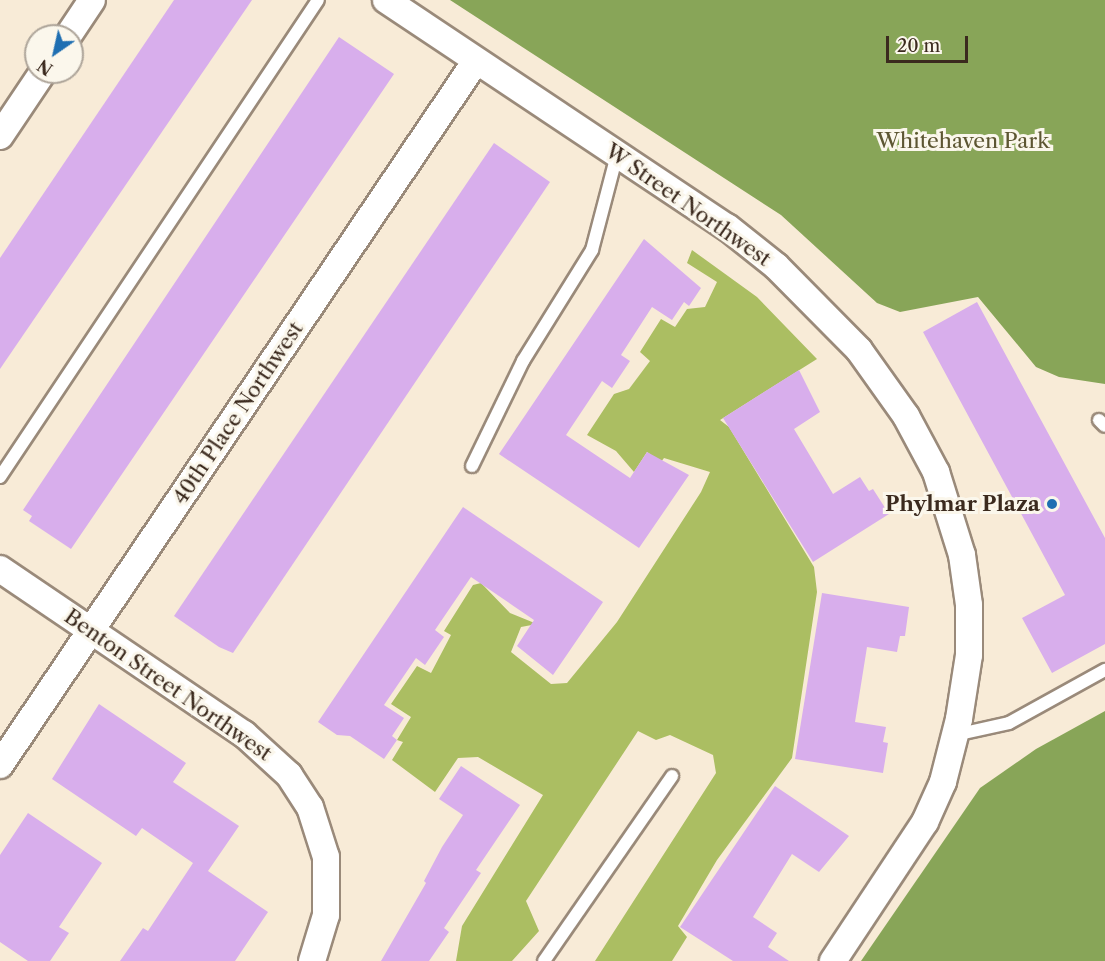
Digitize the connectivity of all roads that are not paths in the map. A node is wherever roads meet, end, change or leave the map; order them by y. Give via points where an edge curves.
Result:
1 (92, 0) edge
2 (318, 0) edge
3 (386, 0) edge
4 (76, 24) edge
5 (476, 62) junction
6 (35, 84) edge
7 (0, 136) edge
8 (617, 155) junction
9 (472, 466) dead end
10 (0, 477) edge
11 (0, 569) edge
12 (91, 631) junction
13 (1105, 670) edge
14 (955, 735) junction
15 (0, 765) edge
16 (672, 776) dead end
17 (312, 961) edge
18 (544, 961) edge
19 (832, 961) edge

1 - 4 street
2 - 10 lane
3 - 5 street, W Street Northwest
5 - 8 street, W Street Northwest
5 - 12 street, 40th Place Northwest
6 - 7 street
8 - 9 lane via 592,250 523,361
8 - 14 street, W Street Northwest via 727,227 776,266 842,330 891,393 925,449 953,519 967,586 969,642
11 - 12 street, Benton Street Northwest
12 - 15 street, 40th Place Northwest
12 - 17 street, Benton Street Northwest via 244,734 279,763 301,791 323,844 328,884 324,926
13 - 14 lane via 1009,723
14 - 19 street, W Street Northwest via 943,782 925,822
16 - 18 lane

